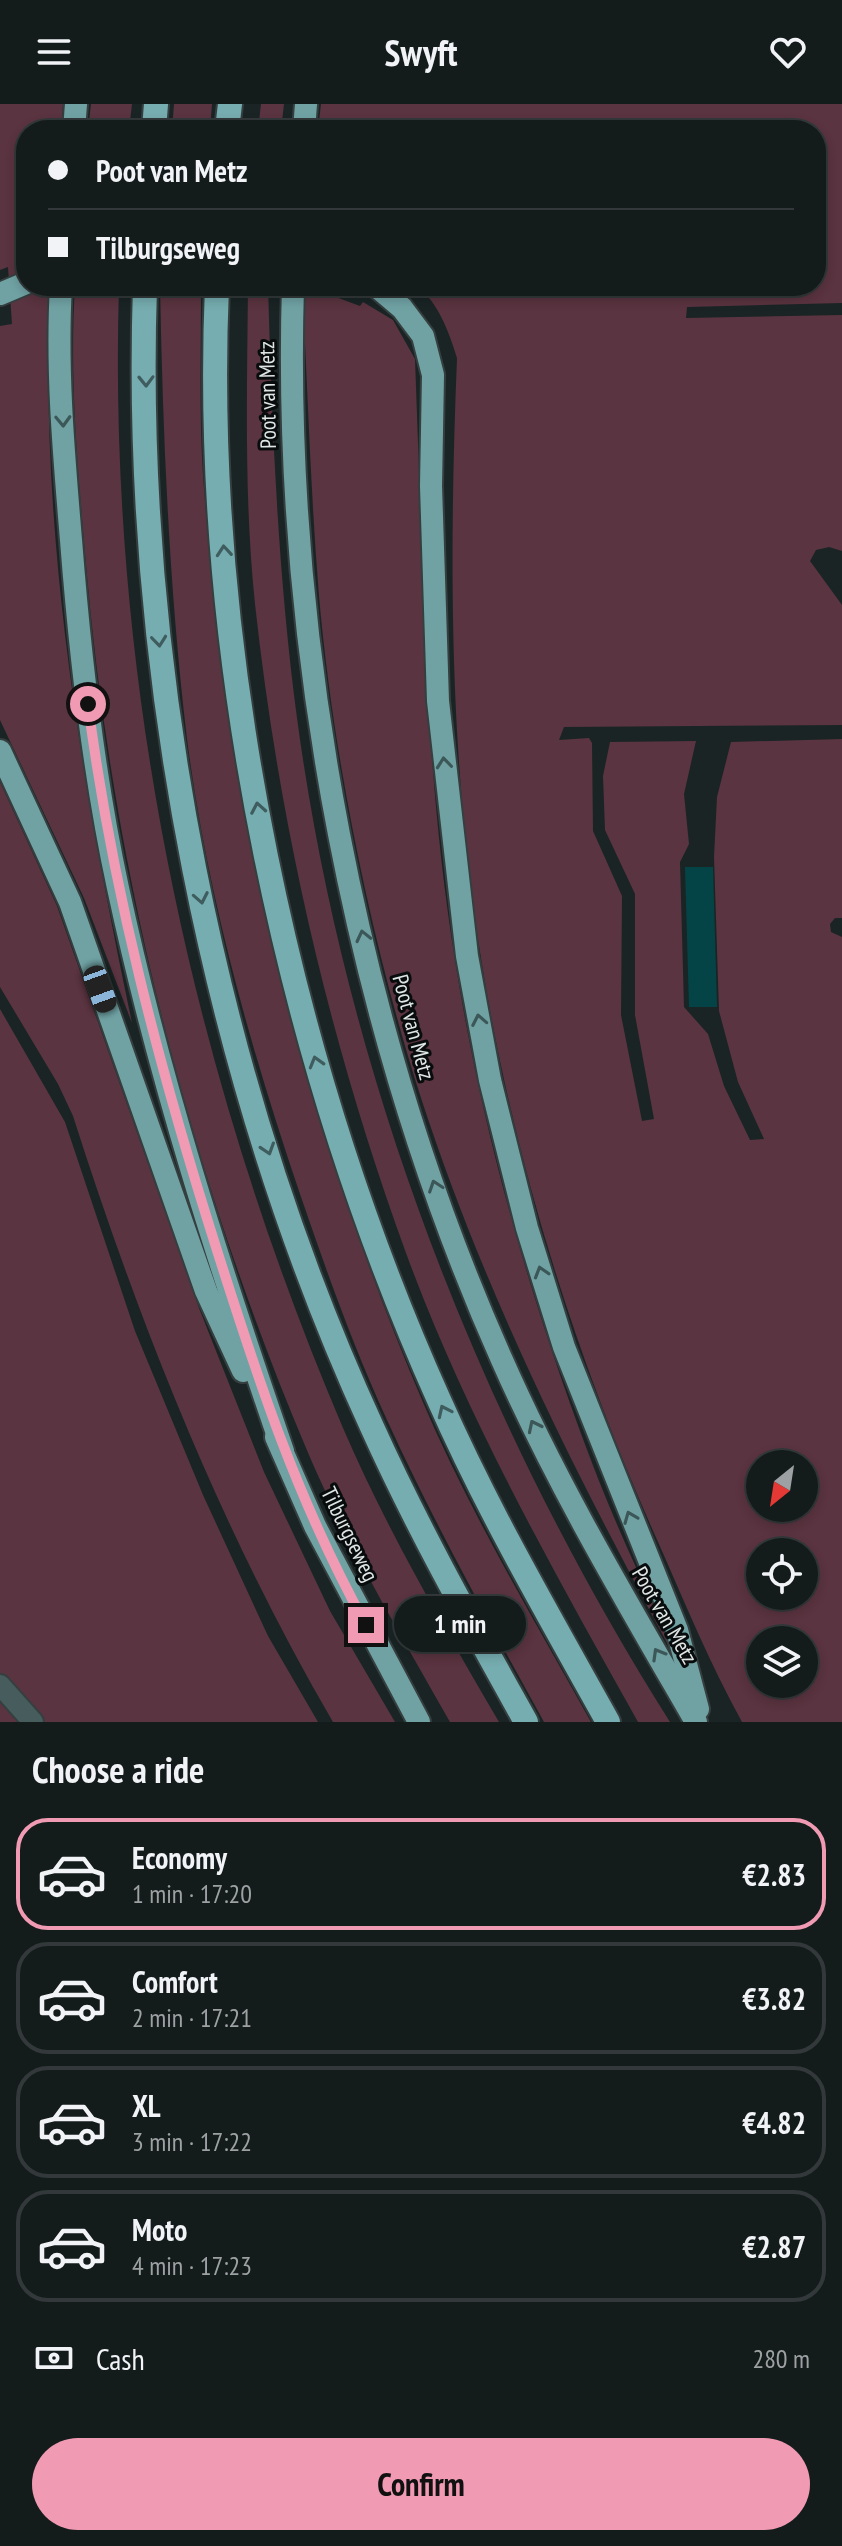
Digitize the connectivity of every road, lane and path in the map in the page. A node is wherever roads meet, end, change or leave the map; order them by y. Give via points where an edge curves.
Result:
1 (61, 296) edge
2 (145, 296) edge
3 (217, 296) edge
4 (293, 296) edge
5 (388, 296) edge
6 (0, 751) edge
7 (283, 1451) junction
8 (0, 1685) edge
9 (33, 1722) edge
10 (419, 1722) edge
11 (526, 1722) edge
12 (608, 1722) edge
13 (699, 1722) edge

1 -> 7 highway via 66,483 77,619 117,885 185,1151
2 -> 11 highway via 156,611 173,743 209,938 262,1132 371,1425 437,1562
12 -> 3 highway via 502,1532 439,1400 383,1262 313,1051 271,876 229,605 219,474
13 -> 4 highway, Poot van Metz via 578,1512 502,1361 448,1225 403,1090 342,842 310,644 295,482
13 -> 5 highway via 677,1630 564,1347 490,1080 467,956 438,701 433,375 423,336
6 - 7 highway via 70,902 206,1291
7 - 10 highway, Tilburgseweg via 315,1526
8 - 9 street

